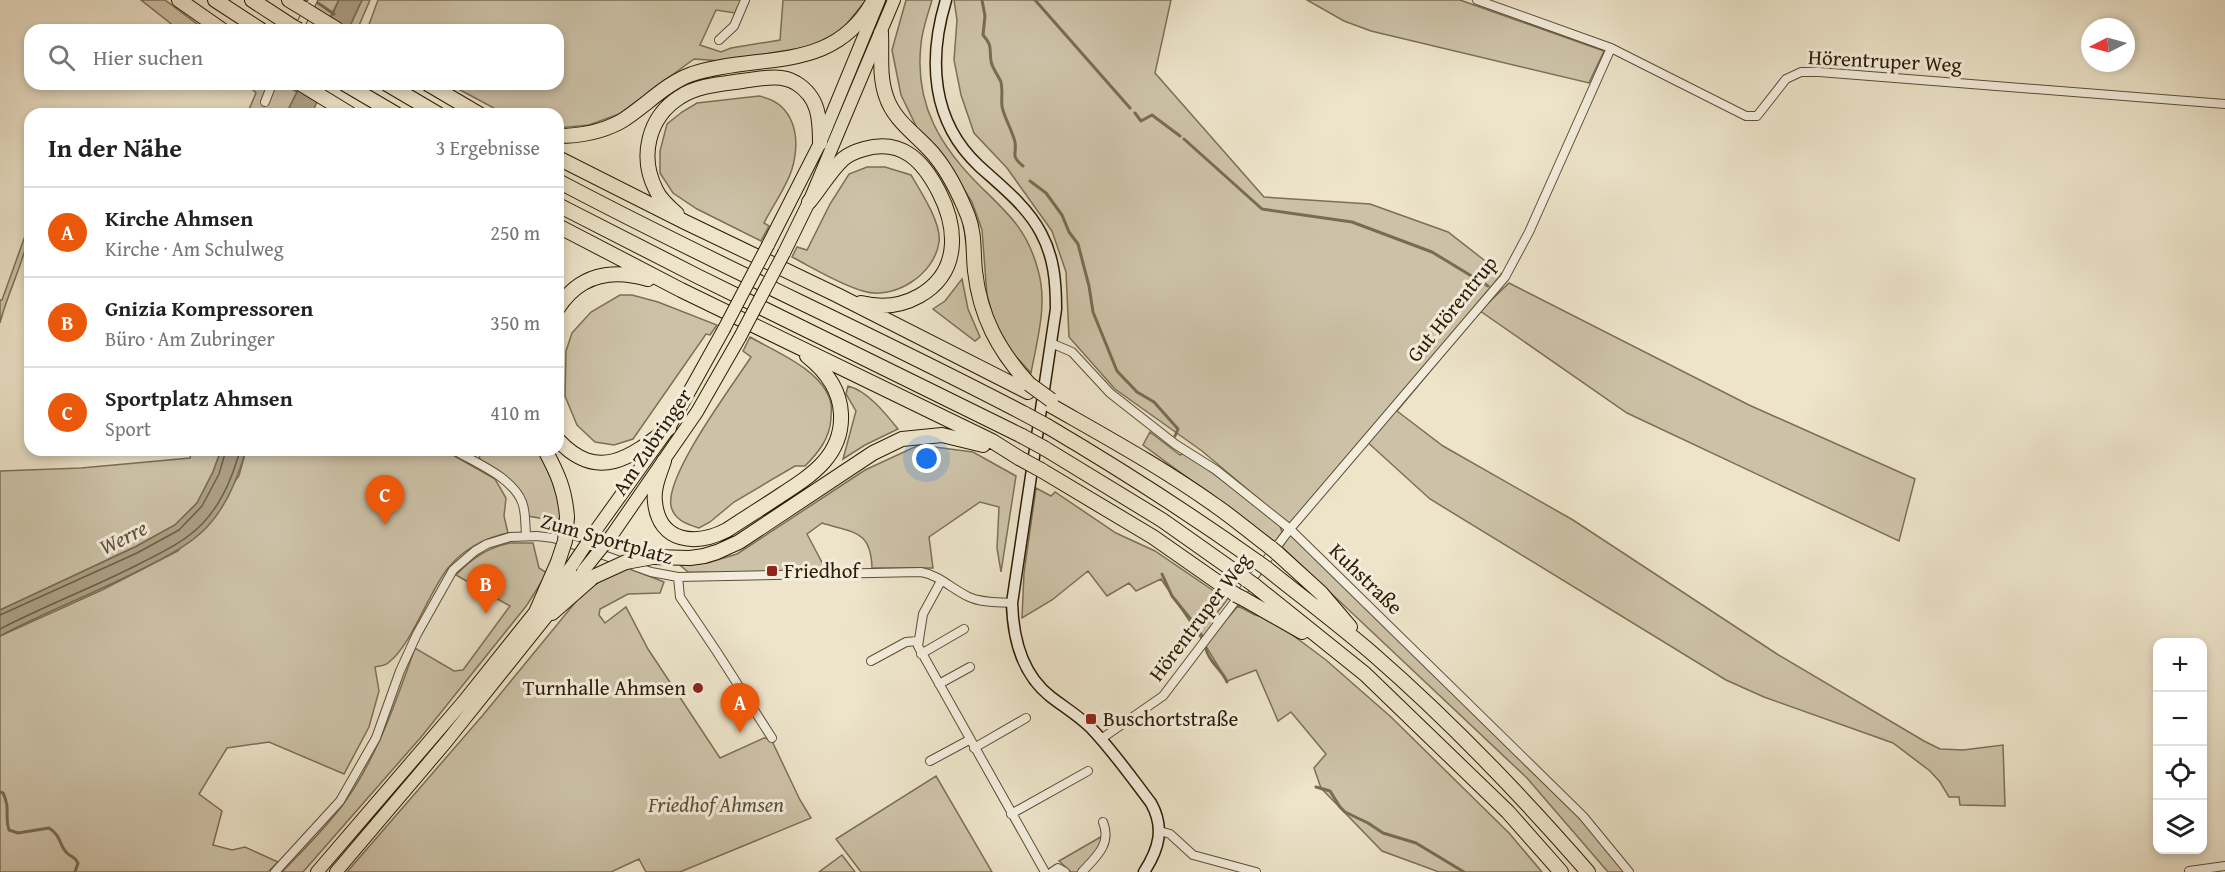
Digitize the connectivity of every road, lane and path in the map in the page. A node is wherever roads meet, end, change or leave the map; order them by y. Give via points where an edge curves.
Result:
1 (179, 0) edge
2 (215, 0) edge
3 (252, 0) edge
4 (289, 0) edge
5 (745, 0) edge
6 (874, 0) edge
7 (879, 0) edge
8 (894, 0) edge
9 (946, 0) edge
10 (1477, 0) edge
11 (308, 4) edge
12 (213, 24) edge
13 (252, 24) edge
14 (289, 24) edge
15 (299, 24) edge
16 (331, 24) edge
17 (881, 33) junction
18 (719, 40) dead end
19 (1611, 48) junction
20 (270, 90) edge
21 (311, 90) edge
22 (355, 90) edge
23 (397, 90) edge
24 (438, 90) edge
25 (265, 102) dead end
26 (2225, 104) edge
27 (340, 108) edge
28 (386, 108) edge
29 (428, 108) edge
30 (469, 108) edge
31 (564, 136) edge
32 (820, 143) junction
33 (564, 161) edge
34 (564, 185) edge
35 (809, 202) junction
36 (564, 208) edge
37 (685, 222) junction
38 (564, 229) edge
39 (681, 290) junction
40 (837, 295) junction
41 (564, 298) edge
42 (786, 340) junction
43 (1051, 343) junction
44 (1029, 388) junction
45 (669, 428) junction
46 (564, 446) edge
47 (464, 456) edge
48 (548, 456) edge
49 (1019, 458) junction
50 (664, 460) junction
51 (1290, 529) junction
52 (526, 535) junction
53 (564, 565) junction
54 (588, 574) junction
55 (678, 577) junction
56 (941, 581) junction
57 (1012, 603) junction
58 (537, 610) joint
59 (552, 613) joint
60 (964, 629) dead end
61 (918, 641) junction
62 (1340, 653) junction
63 (921, 654) junction
64 (1373, 654) junction
65 (871, 661) dead end
66 (970, 666) dead end
67 (939, 684) junction
68 (1026, 718) dead end
69 (772, 738) dead end
70 (1101, 739) junction
71 (969, 740) junction
72 (974, 748) junction
73 (930, 761) dead end
74 (1088, 771) dead end
75 (1011, 814) junction
76 (1103, 822) dead end
77 (1160, 831) junction
78 (2225, 866) edge
79 (2189, 871) edge
80 (275, 872) edge
81 (317, 872) edge
82 (336, 872) edge
83 (1045, 872) edge
84 (1052, 872) edge
85 (1065, 872) edge
86 (1082, 872) edge
87 (1144, 872) edge
88 (1256, 872) edge
89 (1561, 872) edge
90 (1588, 872) edge
91 (1629, 872) edge

1 - 12 highway
2 - 13 highway
3 - 14 highway
4 - 11 highway
5 - 18 street via 734,26
6 - 31 highway via 844,37 814,53 692,74 669,85 620,122
7 - 32 highway, Am Zubringer
8 - 17 highway, Am Zubringer
9 - 43 main road via 934,59 944,117 964,150 1014,198 1042,234 1056,289
10 - 19 street, Hörentruper Weg
11 - 15 street
11 - 16 highway, bridge
17 - 35 highway, Am Zubringer
17 - 44 highway via 886,98 903,124 945,170 964,207 973,232 983,314 1002,352
19 - 26 street, Hörentruper Weg via 1746,116 1757,116 1786,79 1801,72
19 - 51 street, Gut Hörentrup via 1505,277
20 - 25 street
21 - 27 highway
22 - 28 highway
23 - 29 highway
24 - 30 highway
32 - 37 highway via 820,117 815,102 795,81 763,78 708,87 679,97 657,119 647,155 656,191
32 - 45 highway, Am Zubringer, bridge
33 - 37 highway
34 - 64 highway, bridge via 1047,426 1129,474 1263,565
35 - 40 highway via 843,159 857,150 886,146 902,150 924,165 948,209 954,239 951,256 939,280 928,291 886,306
35 - 50 highway, Am Zubringer, bridge via 740,337
36 - 62 highway, bridge via 1044,448 1162,520
37 - 40 highway
38 - 39 highway
39 - 41 highway via 634,275 604,275 588,280
39 - 42 highway
40 - 44 highway
42 - 49 highway
42 - 50 highway via 820,368 836,389 841,420 838,438 824,463 727,530 699,540 673,533 658,515 655,491
43 - 51 street, Kuhstraße via 1072,352 1110,393
43 - 57 main road
44 - 64 highway, bridge via 1215,505 1274,550 1321,593
45 - 46 highway via 641,450 610,463 582,459
45 - 53 highway, Am Zubringer, bridge via 596,530
47 - 52 street via 514,489 523,505
48 - 53 highway, bridge via 564,489
49 - 54 highway, bridge via 942,435 902,439 873,453 739,542 717,552 690,558 653,557
49 - 62 highway, bridge via 1153,537 1240,597
50 - 54 highway, Am Zubringer, bridge
51 - 70 street, Hörentruper Weg via 1163,696
51 - 91 street, Kuhstraße via 1583,816
52 - 55 street, Zum Sportplatz via 553,538 651,572
52 - 80 street, Zum Sportplatz via 488,544 453,570 400,671 376,738 340,801
53 - 58 highway
54 - 59 highway
55 - 56 street, Zum Sportplatz via 921,572
55 - 69 street via 680,597
56 - 57 street, Zum Sportplatz via 968,597
56 - 61 street via 923,614
57 - 70 main road via 1015,642 1032,677
58 - 81 highway
59 - 82 highway
60 - 63 street
61 - 63 street
61 - 65 street via 906,642
62 - 89 highway via 1477,781
63 - 67 street
64 - 90 highway via 1478,752
66 - 67 street
67 - 71 street
68 - 72 street
70 - 77 main road via 1151,803
71 - 72 street
71 - 73 street
72 - 75 street
74 - 75 street
75 - 83 street
76 - 86 street via 1104,845
77 - 87 main road
77 - 88 street via 1170,834 1193,855
78 - 79 street
84 - 85 street via 1058,868

